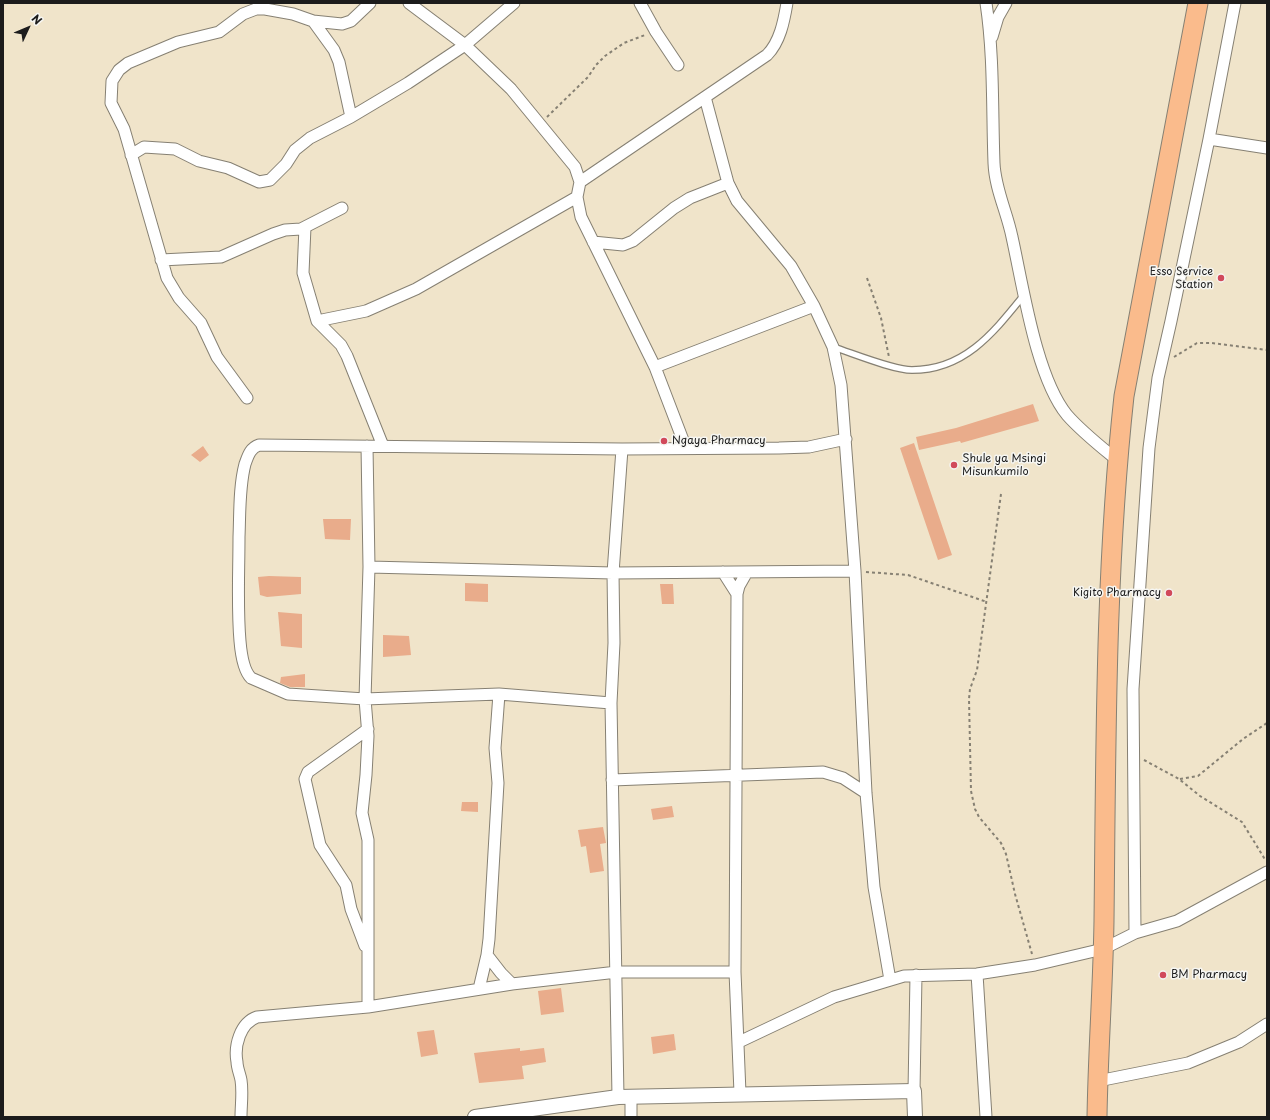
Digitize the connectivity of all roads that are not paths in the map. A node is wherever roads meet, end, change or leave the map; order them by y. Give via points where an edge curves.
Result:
1 (370, 3) edge
2 (409, 3) edge
3 (514, 3) edge
4 (640, 3) edge
5 (787, 3) edge
6 (986, 3) edge
7 (1006, 3) edge
8 (1198, 3) edge
9 (1235, 3) edge
10 (313, 21) junction
11 (990, 41) junction
12 (465, 45) junction
13 (678, 65) dead end
14 (705, 97) junction
15 (351, 117) junction
16 (1209, 139) junction
17 (1267, 148) edge
18 (131, 155) junction
19 (580, 182) junction
20 (728, 183) junction
21 (577, 197) junction
22 (342, 208) dead end
23 (305, 227) junction
24 (593, 242) junction
25 (161, 260) junction
26 (1024, 295) junction
27 (814, 306) junction
28 (317, 321) junction
29 (833, 347) junction
30 (655, 367) junction
31 (247, 398) dead end
32 (846, 440) junction
33 (367, 446) junction
34 (382, 446) junction
35 (686, 448) junction
36 (622, 449) junction
37 (1117, 460) junction
38 (369, 567) junction
39 (855, 571) junction
40 (723, 572) junction
41 (747, 572) junction
42 (613, 573) junction
43 (737, 594) junction
44 (499, 694) junction
45 (365, 699) junction
46 (611, 703) junction
47 (368, 729) junction
48 (737, 775) junction
49 (612, 780) junction
50 (866, 793) junction
51 (1267, 872) edge
52 (1135, 933) junction
53 (1103, 949) junction
54 (367, 952) junction
55 (488, 955) junction
56 (617, 972) junction
57 (735, 972) junction
58 (977, 974) junction
59 (916, 975) junction
60 (890, 980) junction
61 (512, 984) junction
62 (479, 989) junction
63 (368, 1007) junction
64 (1267, 1024) edge
65 (739, 1042) junction
66 (1098, 1081) junction
67 (914, 1092) junction
68 (740, 1093) junction
69 (625, 1096) junction
70 (241, 1117) edge
71 (475, 1117) edge
72 (631, 1117) edge
73 (915, 1117) edge
74 (986, 1117) edge
75 (1097, 1117) edge

1 - 10 street via 346,23
2 - 12 street
3 - 12 street
4 - 13 street
5 - 14 street via 784,21 774,48
6 - 11 street
7 - 11 street
8 - 37 highway via 1124,396
9 - 16 street
10 - 15 street via 334,50 339,62
10 - 18 street via 293,14 256,9 243,14 219,32 178,42 123,66 112,81 111,103 124,129
11 - 26 street via 996,178 1012,235
12 - 15 street
12 - 19 street via 511,89 575,167
14 - 19 street
14 - 20 street
15 - 18 street via 310,138 294,150 276,176 259,182 228,168 199,161 175,149 144,147
16 - 17 street
16 - 52 street via 1161,364 1149,448 1133,689
18 - 25 street
19 - 21 street
20 - 24 street via 690,198 633,242 623,245
20 - 27 street via 737,201 791,266
21 - 24 street via 581,216
21 - 28 street via 416,289 366,310
22 - 23 street
23 - 25 street via 273,234 221,257
23 - 28 street via 303,273
24 - 30 street
25 - 31 street via 167,278 179,298 194,314 217,357
26 - 29 lane via 981,345 959,358 938,366 911,370
26 - 37 street via 1041,360 1054,394 1067,415
27 - 29 street
27 - 30 street
28 - 34 street via 341,345
29 - 32 street via 841,385
30 - 35 street
32 - 35 street via 809,447
32 - 39 street
33 - 34 street
33 - 38 street
33 - 45 street via 259,446 252,449 245,465 241,494 239,560 240,641 247,674 259,683 288,694
34 - 36 street
35 - 36 street
36 - 42 street
37 - 53 highway via 1107,640
38 - 42 street
38 - 45 street
39 - 41 street
39 - 50 street
40 - 41 street
40 - 42 street
40 - 43 street
41 - 43 street
42 - 46 street via 614,643
43 - 48 street
44 - 45 street
44 - 46 street
44 - 55 street via 495,748 498,783
45 - 47 street
46 - 49 street
47 - 54 street via 362,813 368,840
47 - 54 street via 308,772 305,779 320,845 346,885 351,910
48 - 49 street
48 - 50 street via 823,772 843,778
48 - 57 street
49 - 56 street
50 - 60 street via 874,887
51 - 52 street via 1177,921
52 - 53 street
53 - 58 street via 1035,965
53 - 66 highway
54 - 63 street
55 - 61 street
55 - 62 street
56 - 57 street
56 - 61 street
56 - 69 street
57 - 65 street
58 - 59 street
58 - 74 street
59 - 60 street
59 - 67 street
60 - 65 street via 834,997
61 - 62 street
62 - 63 street
63 - 70 street via 257,1018 250,1021 238,1039 236,1061 241,1081
64 - 66 street via 1239,1042 1188,1063
65 - 68 street
66 - 75 highway
67 - 68 street
67 - 73 street
68 - 69 street
69 - 71 street
69 - 72 street

